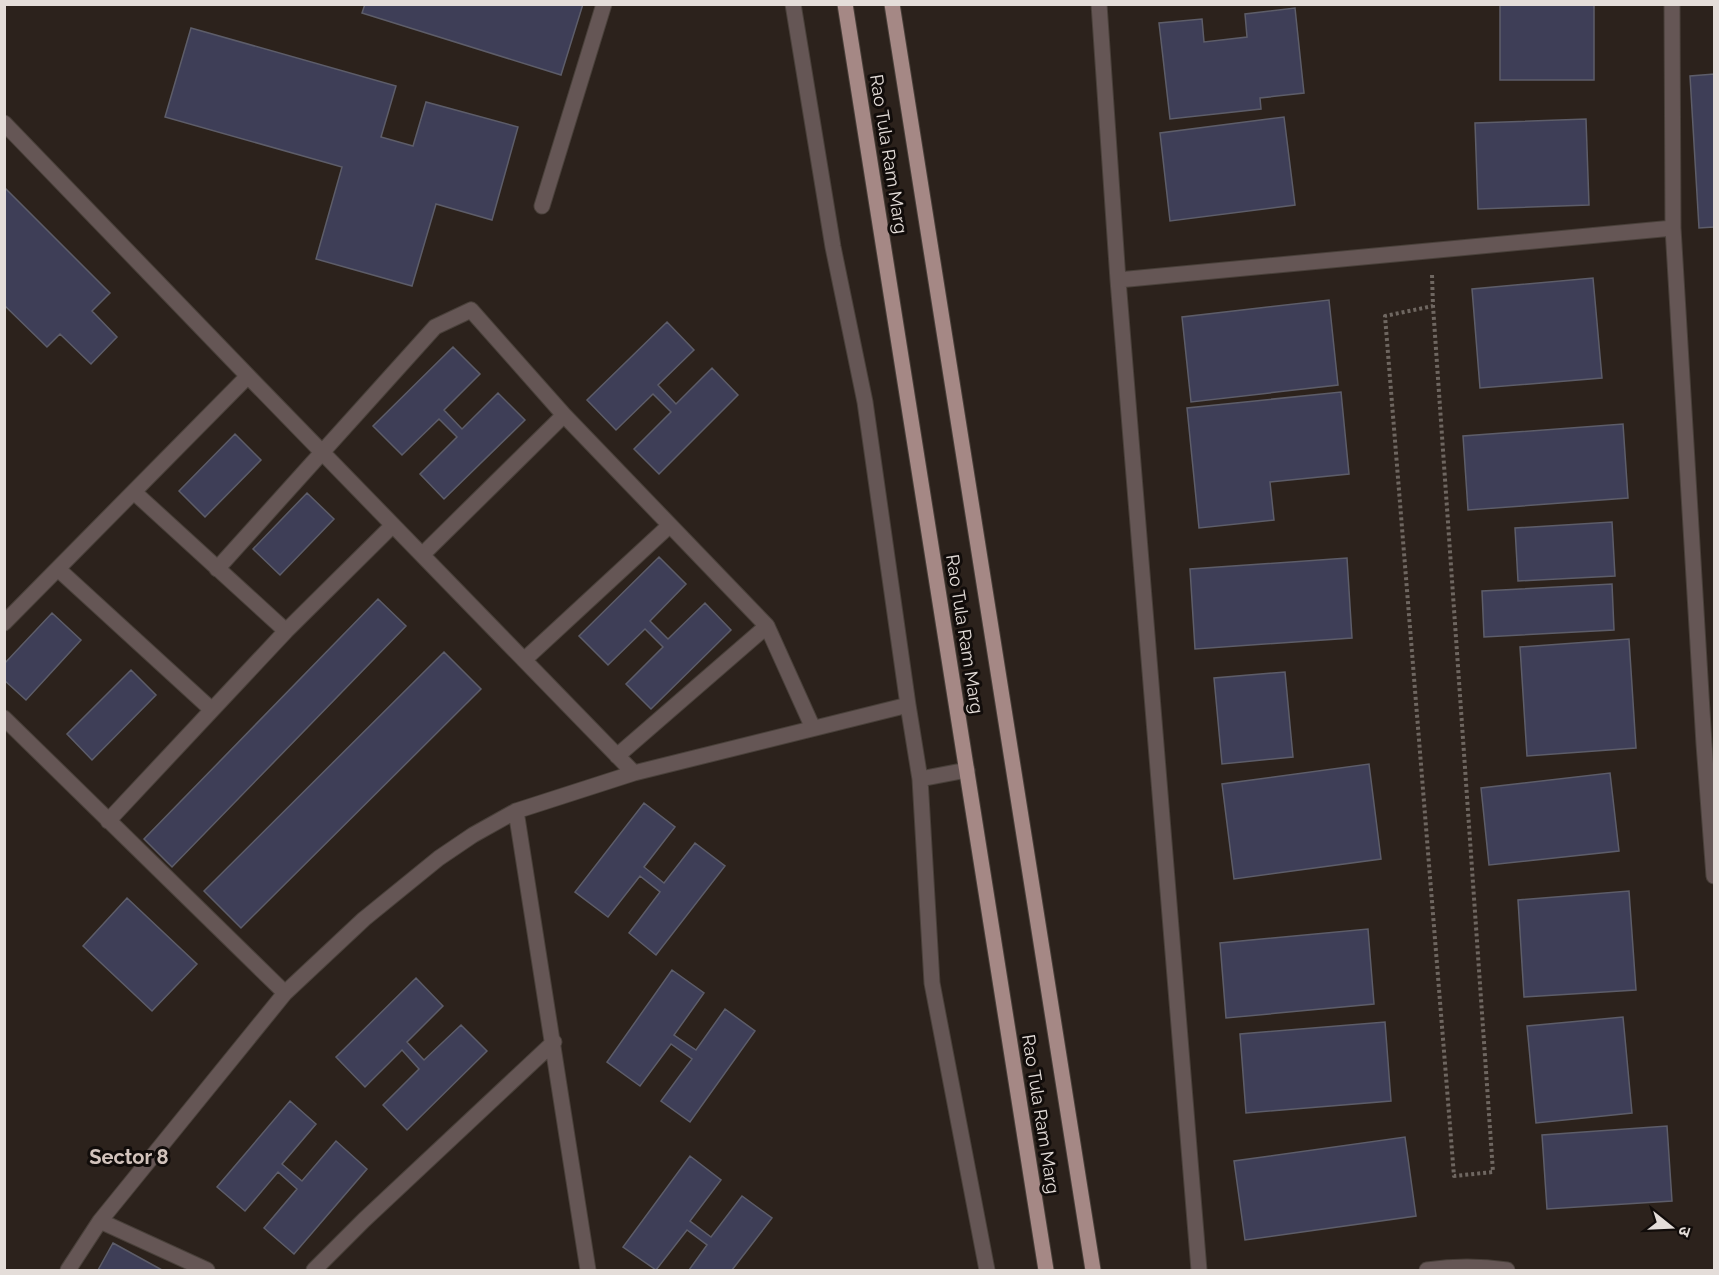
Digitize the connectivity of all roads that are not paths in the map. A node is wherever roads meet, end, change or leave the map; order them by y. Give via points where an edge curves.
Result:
1 (604, 4) edge
2 (794, 4) edge
3 (845, 4) edge
4 (892, 4) edge
5 (1099, 4) edge
6 (1672, 4) edge
7 (4, 123) edge
8 (542, 206) dead end
9 (1673, 228) junction
10 (1118, 280) junction
11 (248, 376) junction
12 (564, 415) junction
13 (323, 453) junction
14 (134, 492) junction
15 (393, 525) junction
16 (669, 526) junction
17 (422, 555) junction
18 (58, 569) junction
19 (217, 569) junction
20 (4, 623) edge
21 (766, 626) junction
22 (286, 631) junction
23 (524, 660) junction
24 (908, 705) junction
25 (212, 710) junction
26 (4, 718) edge
27 (813, 728) junction
28 (1709, 744) edge
29 (617, 756) junction
30 (967, 770) junction
31 (634, 773) junction
32 (920, 779) junction
33 (516, 811) junction
34 (108, 820) junction
35 (1714, 876) edge
36 (285, 993) junction
37 (554, 1042) junction
38 (100, 1221) junction
39 (68, 1270) edge
40 (207, 1270) edge
41 (314, 1270) edge
42 (588, 1270) edge
43 (987, 1270) edge
44 (1047, 1270) edge
45 (1093, 1270) edge
46 (1199, 1270) edge
47 (1427, 1270) edge
48 (1507, 1270) edge

1 - 8 street
2 - 24 street via 833,247 865,402
3 - 30 main road, Rao Tula Ram Marg
4 - 45 main road, Rao Tula Ram Marg
5 - 10 street
6 - 9 street
7 - 11 street
9 - 10 street
9 - 28 street
10 - 46 street
11 - 13 street
11 - 14 street
12 - 13 street via 471,310 435,327
12 - 16 street
12 - 17 street
13 - 15 street
13 - 19 street
14 - 18 street
14 - 19 street
15 - 17 street
15 - 22 street
16 - 21 street
16 - 23 street
17 - 23 street
18 - 20 street
18 - 25 street
19 - 22 street
21 - 27 street
21 - 29 street
22 - 25 street
23 - 29 street
24 - 27 street
24 - 32 street
25 - 34 street
26 - 34 street
27 - 31 street
28 - 35 street
29 - 31 street
30 - 32 street
30 - 44 main road, Rao Tula Ram Marg
31 - 33 street
32 - 43 street via 932,983
33 - 36 street via 439,858 364,919
33 - 37 street
34 - 36 street
36 - 38 street
37 - 41 street
37 - 42 street
38 - 39 street
38 - 40 street
47 - 48 street

